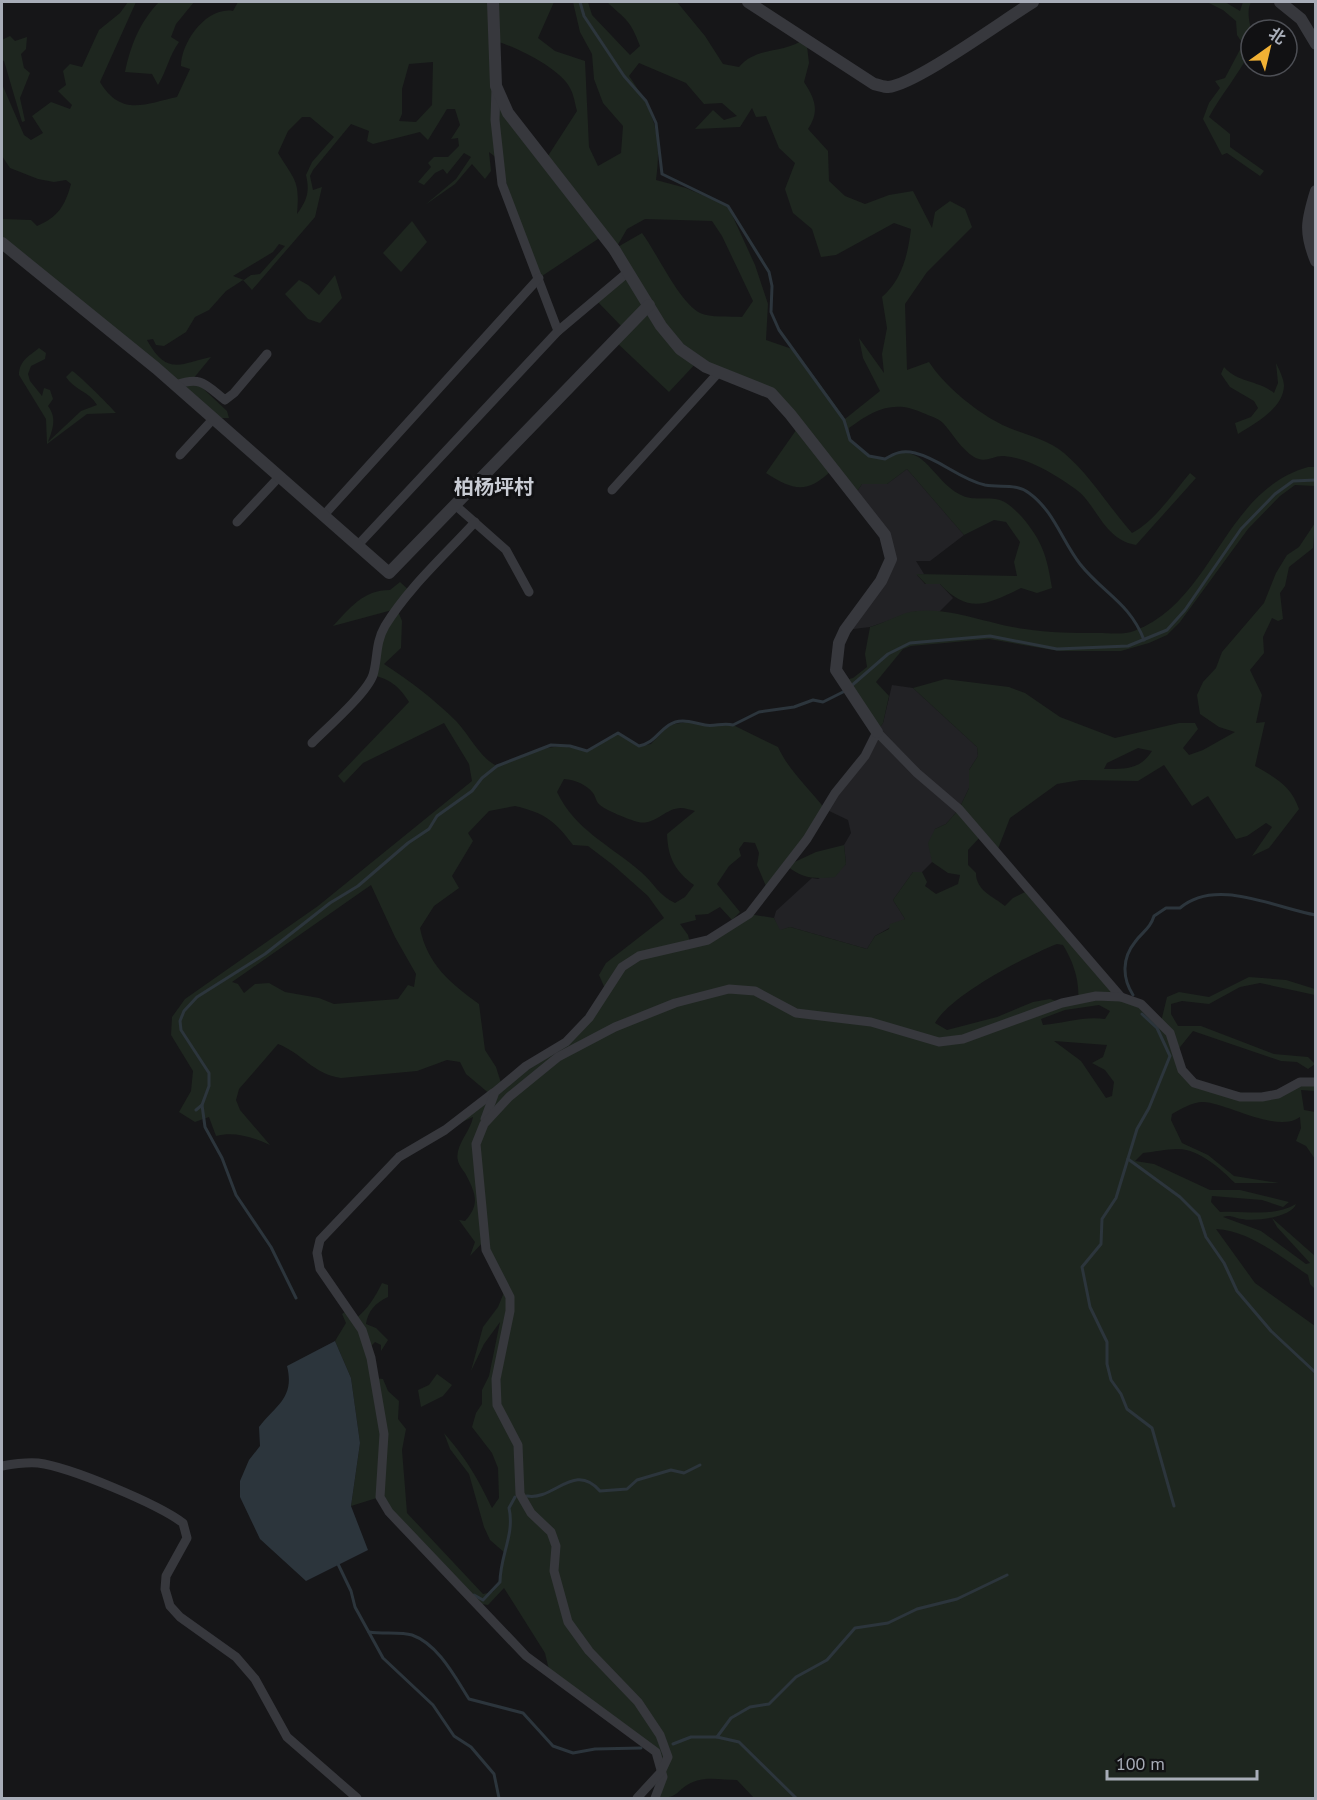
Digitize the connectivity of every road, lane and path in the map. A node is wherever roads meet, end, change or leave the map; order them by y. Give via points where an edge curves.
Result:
1 (493, 2) edge
2 (748, 2) edge
3 (1033, 2) edge
4 (1280, 2) edge
5 (1316, 44) edge
6 (496, 86) junction
7 (1316, 191) edge
8 (1311, 223) edge
9 (2, 243) edge
10 (1316, 261) edge
11 (628, 272) junction
12 (539, 278) junction
13 (649, 305) junction
14 (558, 331) junction
15 (267, 354) dead end
16 (719, 372) junction
17 (176, 385) junction
18 (214, 418) junction
19 (180, 455) dead end
20 (280, 476) junction
21 (612, 490) dead end
22 (455, 505) junction
23 (324, 515) junction
24 (237, 522) dead end
25 (475, 522) junction
26 (358, 545) junction
27 (529, 592) dead end
28 (877, 732) junction
29 (312, 743) dead end
30 (1121, 997) junction
31 (1316, 1082) edge
32 (495, 1092) junction
33 (484, 1124) junction
34 (2, 1466) edge
35 (661, 1772) junction
36 (357, 1798) edge
37 (638, 1798) edge
38 (656, 1798) edge

1 - 6 street
2 - 3 street via 874,84 889,87 939,63
4 - 5 street via 1301,19
6 - 11 street via 508,113
6 - 12 street via 495,120 502,184
7 - 8 street
8 - 10 street via 1307,239
9 - 17 street
11 - 13 street
11 - 14 street
12 - 14 street
12 - 23 street
13 - 16 street via 680,349
13 - 22 street
14 - 26 street
15 - 17 street via 225,400 203,382 192,379
16 - 21 street
16 - 28 street via 771,393 885,536 891,559 881,581 845,630 836,670
17 - 18 street
18 - 19 street
18 - 20 street
20 - 23 street
20 - 24 street
22 - 25 street
22 - 26 street via 389,573
23 - 26 street
25 - 27 street via 506,550
25 - 29 street via 397,609 383,628 373,675
28 - 30 street via 959,809
28 - 32 street via 865,756 807,839 748,914 708,940 639,956 622,967 589,1018 566,1042 526,1066
30 - 31 street via 1141,1004 1170,1033 1182,1070 1194,1083 1240,1097 1262,1097 1278,1094 1300,1082
30 - 33 street via 1096,996 1062,1004 963,1038 939,1042 871,1022 796,1013 755,991 729,989 646,1012 558,1057 509,1097
32 - 33 street
32 - 35 street via 445,1130 399,1157 320,1240 320,1269 362,1330 371,1358 384,1434 380,1497 389,1512 526,1656 650,1746 656,1752
33 - 35 street via 476,1144 484,1240 510,1298 496,1379 497,1405 518,1445 520,1494 531,1513 551,1532 556,1546 557,1588 568,1622 638,1702 660,1735 668,1757
34 - 36 street via 34,1463 57,1467 183,1523 187,1539 165,1582 170,1606 236,1657 255,1679 287,1737
35 - 37 street
35 - 38 street

